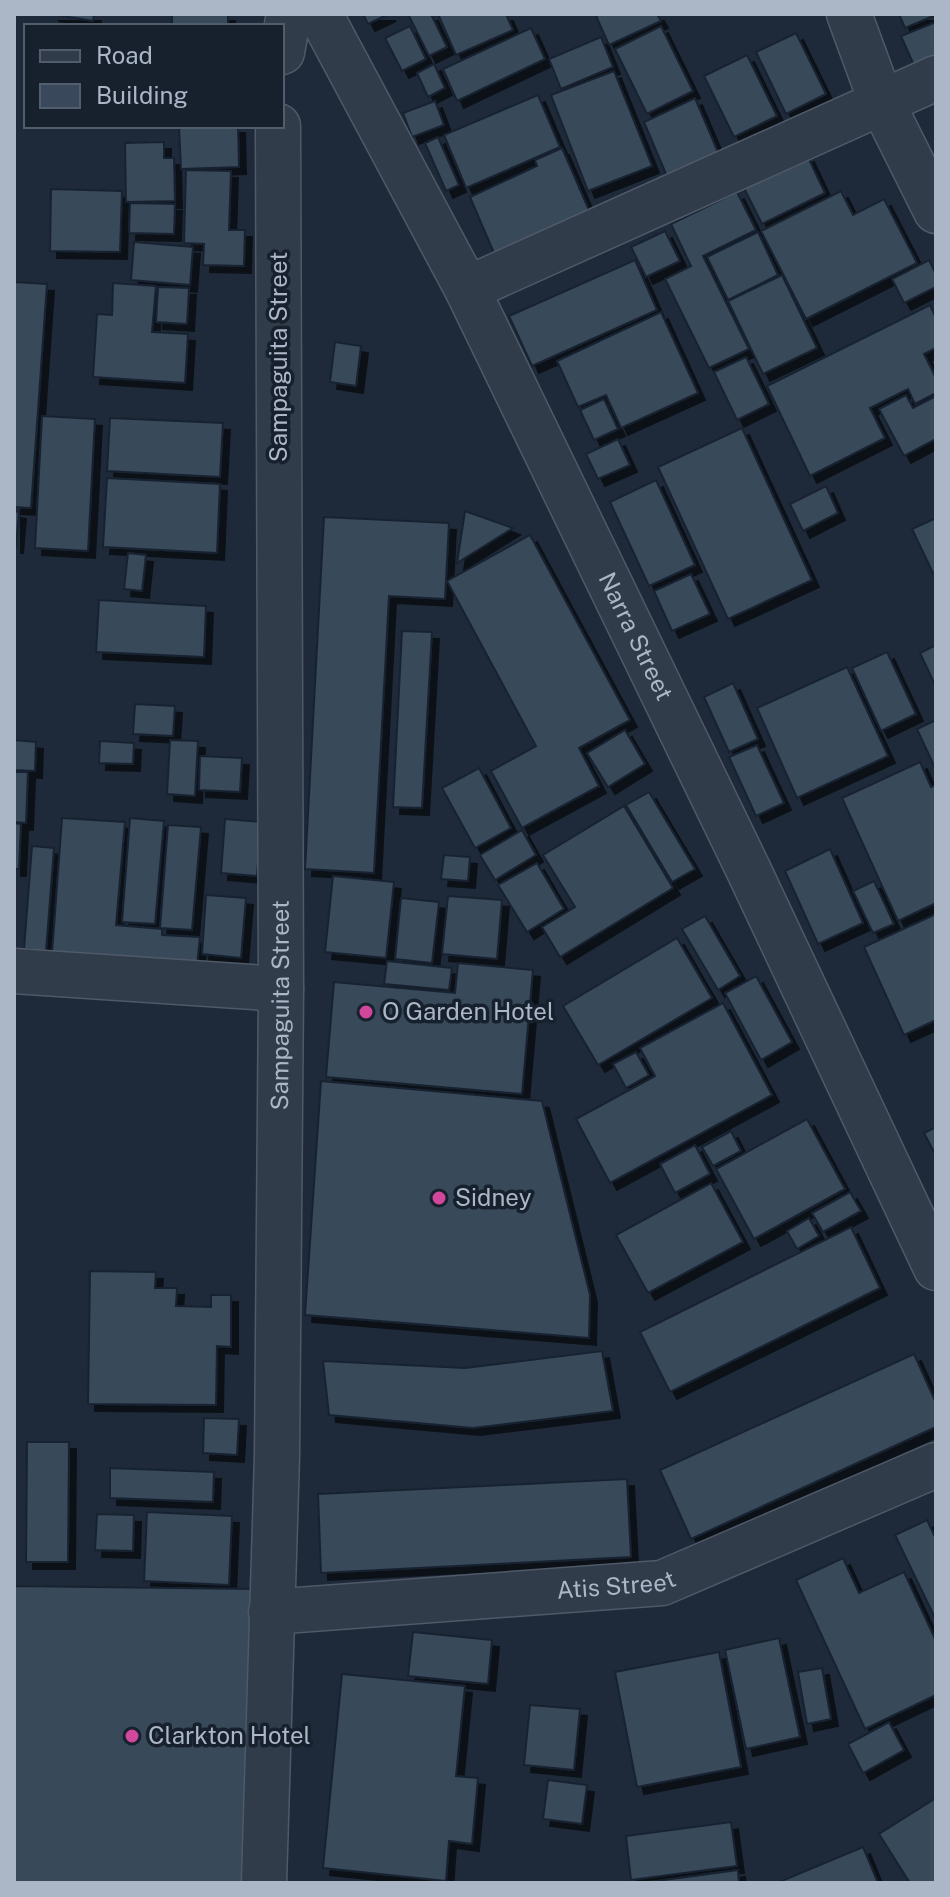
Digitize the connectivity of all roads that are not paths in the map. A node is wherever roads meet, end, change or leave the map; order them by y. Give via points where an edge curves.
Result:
1 (289, 14) edge
2 (320, 14) edge
3 (849, 14) edge
4 (284, 41) edge
5 (936, 78) edge
6 (881, 101) junction
7 (278, 128) edge
8 (936, 211) edge
9 (467, 289) junction
10 (14, 971) edge
11 (281, 989) junction
12 (936, 1268) edge
13 (936, 1465) edge
14 (271, 1612) junction
15 (264, 1883) edge

1 - 4 street
2 - 9 street, Narra Street
3 - 6 street
5 - 6 street
6 - 8 street
6 - 9 street
7 - 11 street, Sampaguita Street
9 - 12 street, Narra Street
10 - 11 street
11 - 14 street, Sampaguita Street
13 - 14 street, Atis Street via 662,1583
14 - 15 street, Sampaguita Street

